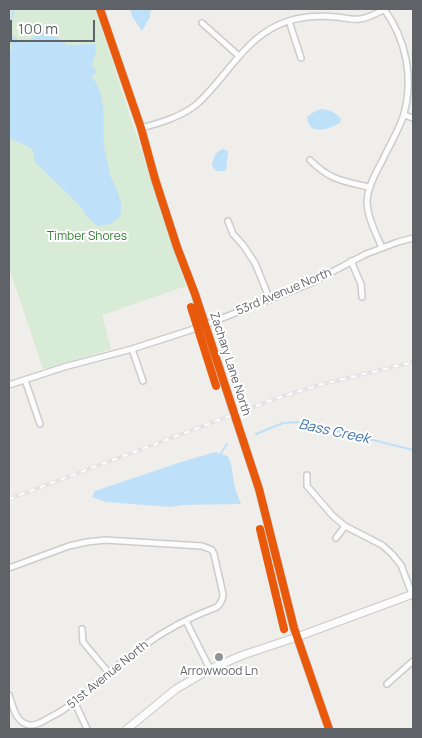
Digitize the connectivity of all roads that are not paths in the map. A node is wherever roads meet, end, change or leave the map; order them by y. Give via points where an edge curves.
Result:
1 (100, 9) edge
2 (384, 9) edge
3 (290, 21) junction
4 (202, 23) dead end
5 (239, 56) junction
6 (301, 58) dead end
7 (404, 115) junction
8 (413, 118) edge
9 (141, 128) junction
10 (310, 160) dead end
11 (369, 187) junction
12 (228, 221) dead end
13 (413, 238) edge
14 (382, 248) junction
15 (351, 261) junction
16 (362, 297) dead end
17 (270, 300) junction
18 (206, 325) junction
19 (132, 349) junction
20 (25, 380) junction
21 (143, 381) dead end
22 (9, 385) edge
23 (40, 424) dead end
24 (307, 475) dead end
25 (344, 526) junction
26 (336, 538) dead end
27 (9, 568) edge
28 (413, 594) edge
29 (186, 621) junction
30 (82, 629) dead end
31 (297, 637) junction
32 (413, 662) edge
33 (210, 668) junction
34 (109, 672) junction
35 (387, 684) dead end
36 (9, 695) edge
37 (75, 703) junction
38 (86, 729) edge
39 (127, 729) edge
40 (329, 729) edge

1 - 9 street, Zachary Lane North
2 - 3 street via 360,19 324,16
2 - 7 street via 397,30 407,64
3 - 5 street via 266,31
3 - 6 street
4 - 5 street
5 - 9 street via 189,110
7 - 8 street
7 - 11 street
9 - 18 street, Zachary Lane North via 177,247
10 - 11 street via 328,176
11 - 14 street via 368,212
12 - 17 street via 232,234 255,263
13 - 14 street, 53rd Avenue North
14 - 15 street, 53rd Avenue North
15 - 16 street via 361,284
15 - 17 street, 53rd Avenue North via 309,284
17 - 18 street, 53rd Avenue North
18 - 19 street, 53rd Avenue North
18 - 31 street, Zachary Lane North via 258,489
19 - 20 street, 53rd Avenue North
19 - 21 street
20 - 22 street, 53rd Avenue North
20 - 23 street
24 - 25 street via 307,486
25 - 26 street
25 - 28 street via 382,545 392,554 401,565
27 - 29 street, 51st Avenue North via 69,546 104,540 202,546 214,554 223,599 216,607
28 - 31 street
29 - 33 street
29 - 34 street, 51st Avenue North via 163,632
30 - 34 street via 83,642
31 - 33 street
31 - 40 street, Zachary Lane North
32 - 35 street
33 - 39 street via 176,689
34 - 37 street, 51st Avenue North
36 - 37 street, 51st Avenue North via 16,715 29,725 40,723
37 - 38 street

